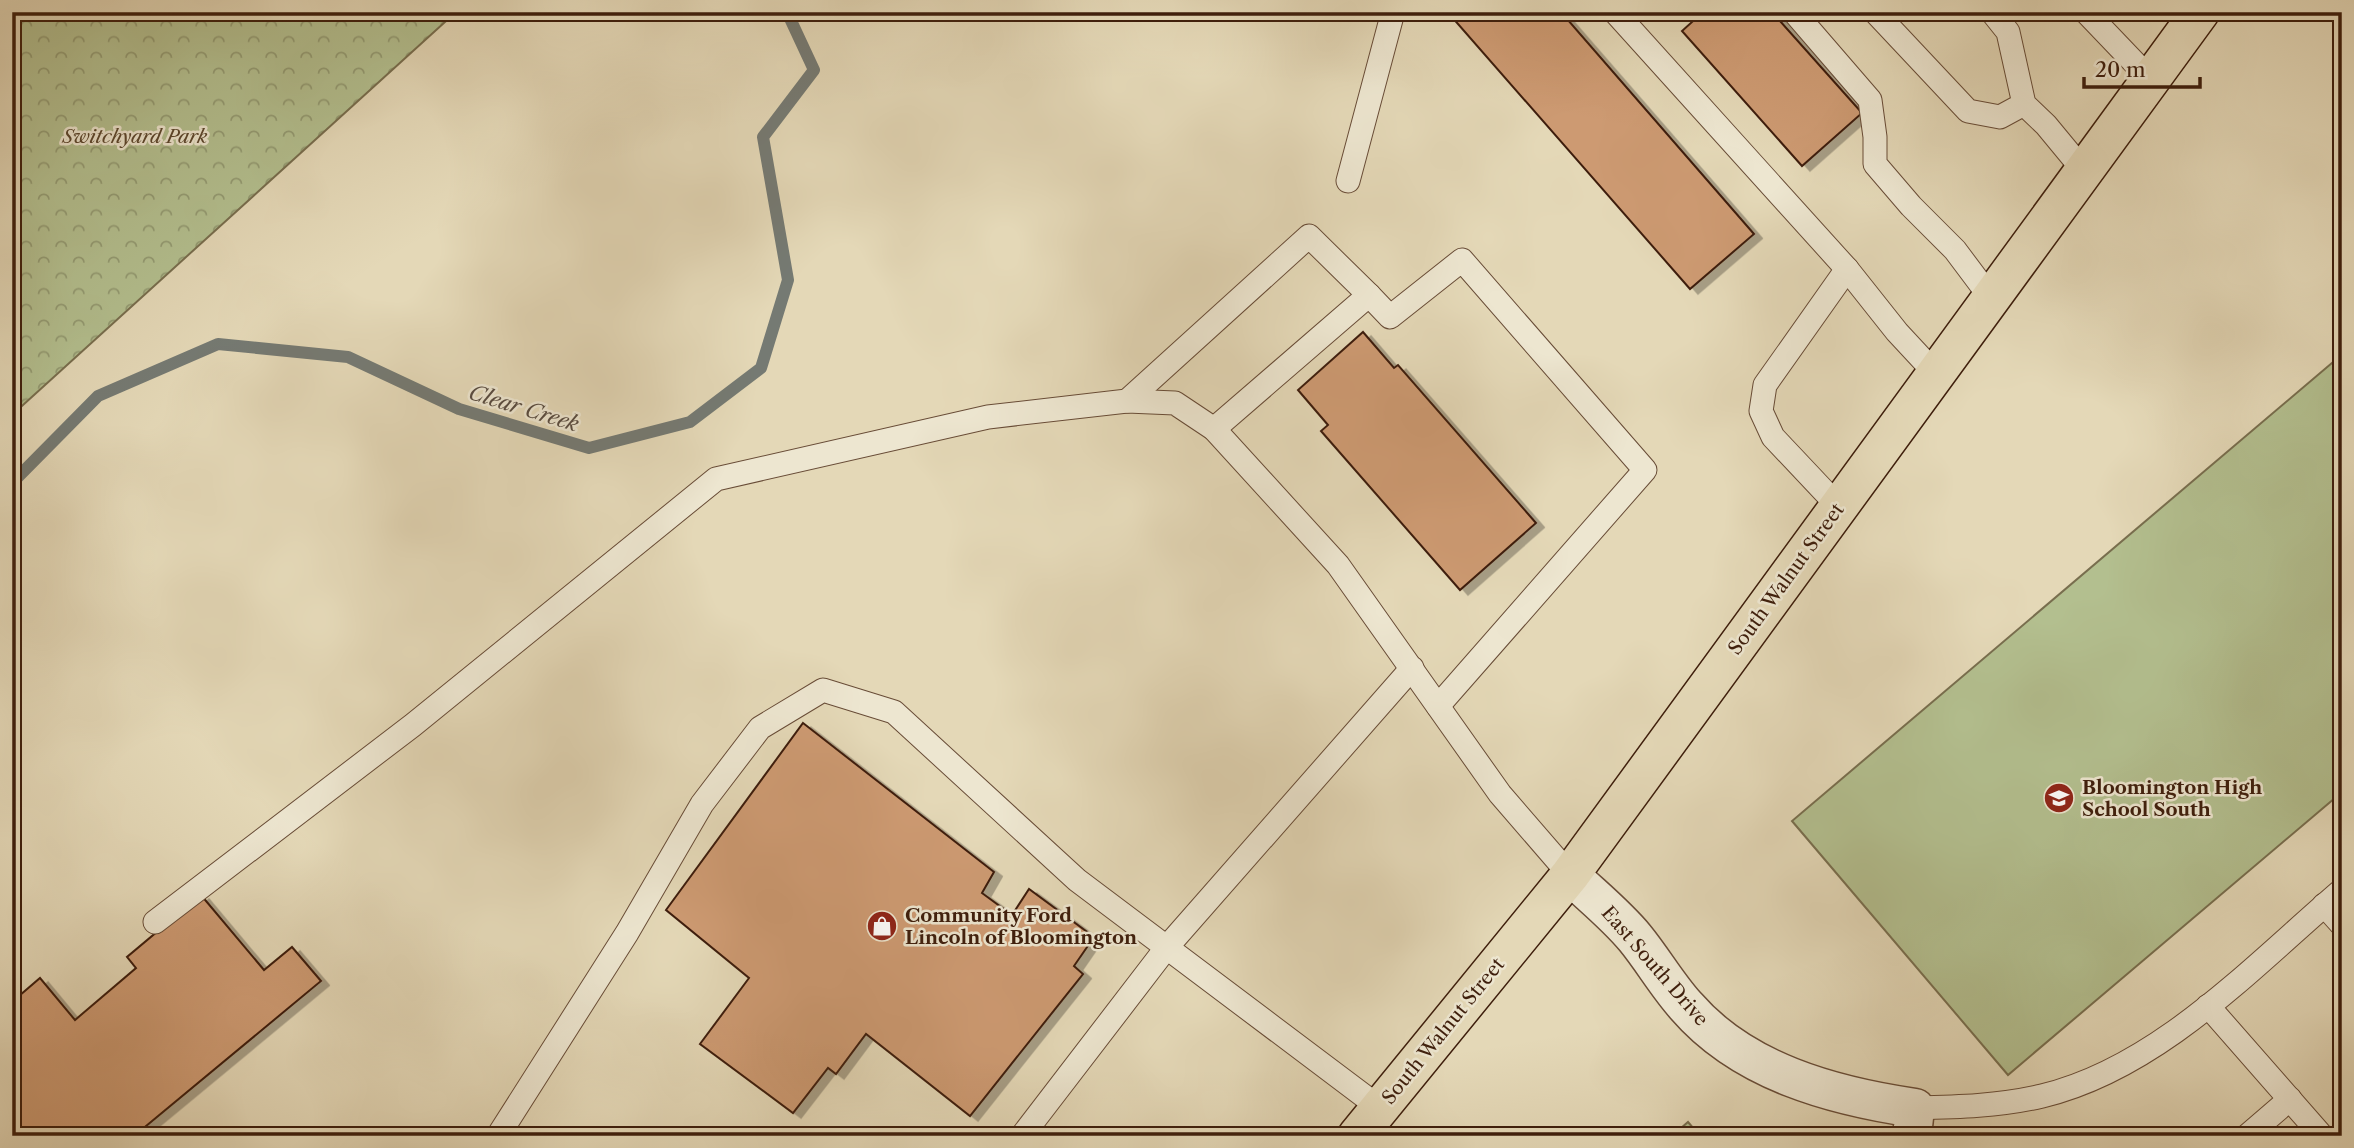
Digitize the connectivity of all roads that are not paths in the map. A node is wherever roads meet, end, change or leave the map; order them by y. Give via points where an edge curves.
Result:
1 (1393, 12) edge
2 (1615, 12) edge
3 (1794, 12) edge
4 (1875, 12) edge
5 (1992, 12) edge
6 (2086, 12) edge
7 (2200, 12) edge
8 (2151, 80) junction
9 (2024, 104) junction
10 (2084, 171) junction
11 (1348, 181) dead end
12 (1847, 269) junction
13 (1369, 295) junction
14 (1991, 298) junction
15 (1936, 374) junction
16 (1127, 401) junction
17 (1214, 429) junction
18 (1839, 507) junction
19 (1412, 668) junction
20 (1438, 706) junction
21 (1570, 875) junction
22 (2333, 897) edge
23 (155, 922) dead end
24 (2342, 925) edge
25 (1167, 947) junction
26 (2208, 1006) junction
27 (2290, 1099) junction
28 (1369, 1122) edge
29 (1913, 1122) edge
30 (498, 1136) edge
31 (1022, 1136) edge
32 (2247, 1136) edge
33 (2322, 1136) edge

1 - 11 lane
2 - 12 lane
3 - 14 lane via 1870,100 1875,164 1955,250
4 - 9 lane via 1968,111 2000,117
5 - 9 lane via 2008,32
6 - 8 lane
7 - 8 main road, South Walnut Street
8 - 10 main road, South Walnut Street
9 - 10 lane
10 - 14 main road, South Walnut Street
12 - 15 lane
12 - 18 lane via 1765,385 1761,411 1773,437
13 - 16 lane via 1309,236
13 - 17 lane
13 - 20 lane via 1390,317 1462,260 1645,470
14 - 15 main road, South Walnut Street
15 - 18 main road, South Walnut Street
16 - 17 lane via 1175,403
16 - 23 lane via 988,417 716,479 413,725
17 - 19 lane via 1339,565
18 - 21 main road, South Walnut Street
19 - 20 lane
19 - 25 lane
20 - 21 lane via 1500,794
21 - 28 main road, South Walnut Street
21 - 29 street, East South Drive via 1634,937 1687,1007 1731,1044 1765,1066
22 - 24 lane
22 - 26 lane
25 - 28 lane
25 - 30 lane via 1077,880 894,712 823,690 760,729 702,804 627,933
25 - 31 lane
26 - 27 lane
26 - 29 lane via 2180,1028 2091,1080 2042,1096
27 - 32 lane
27 - 33 lane

